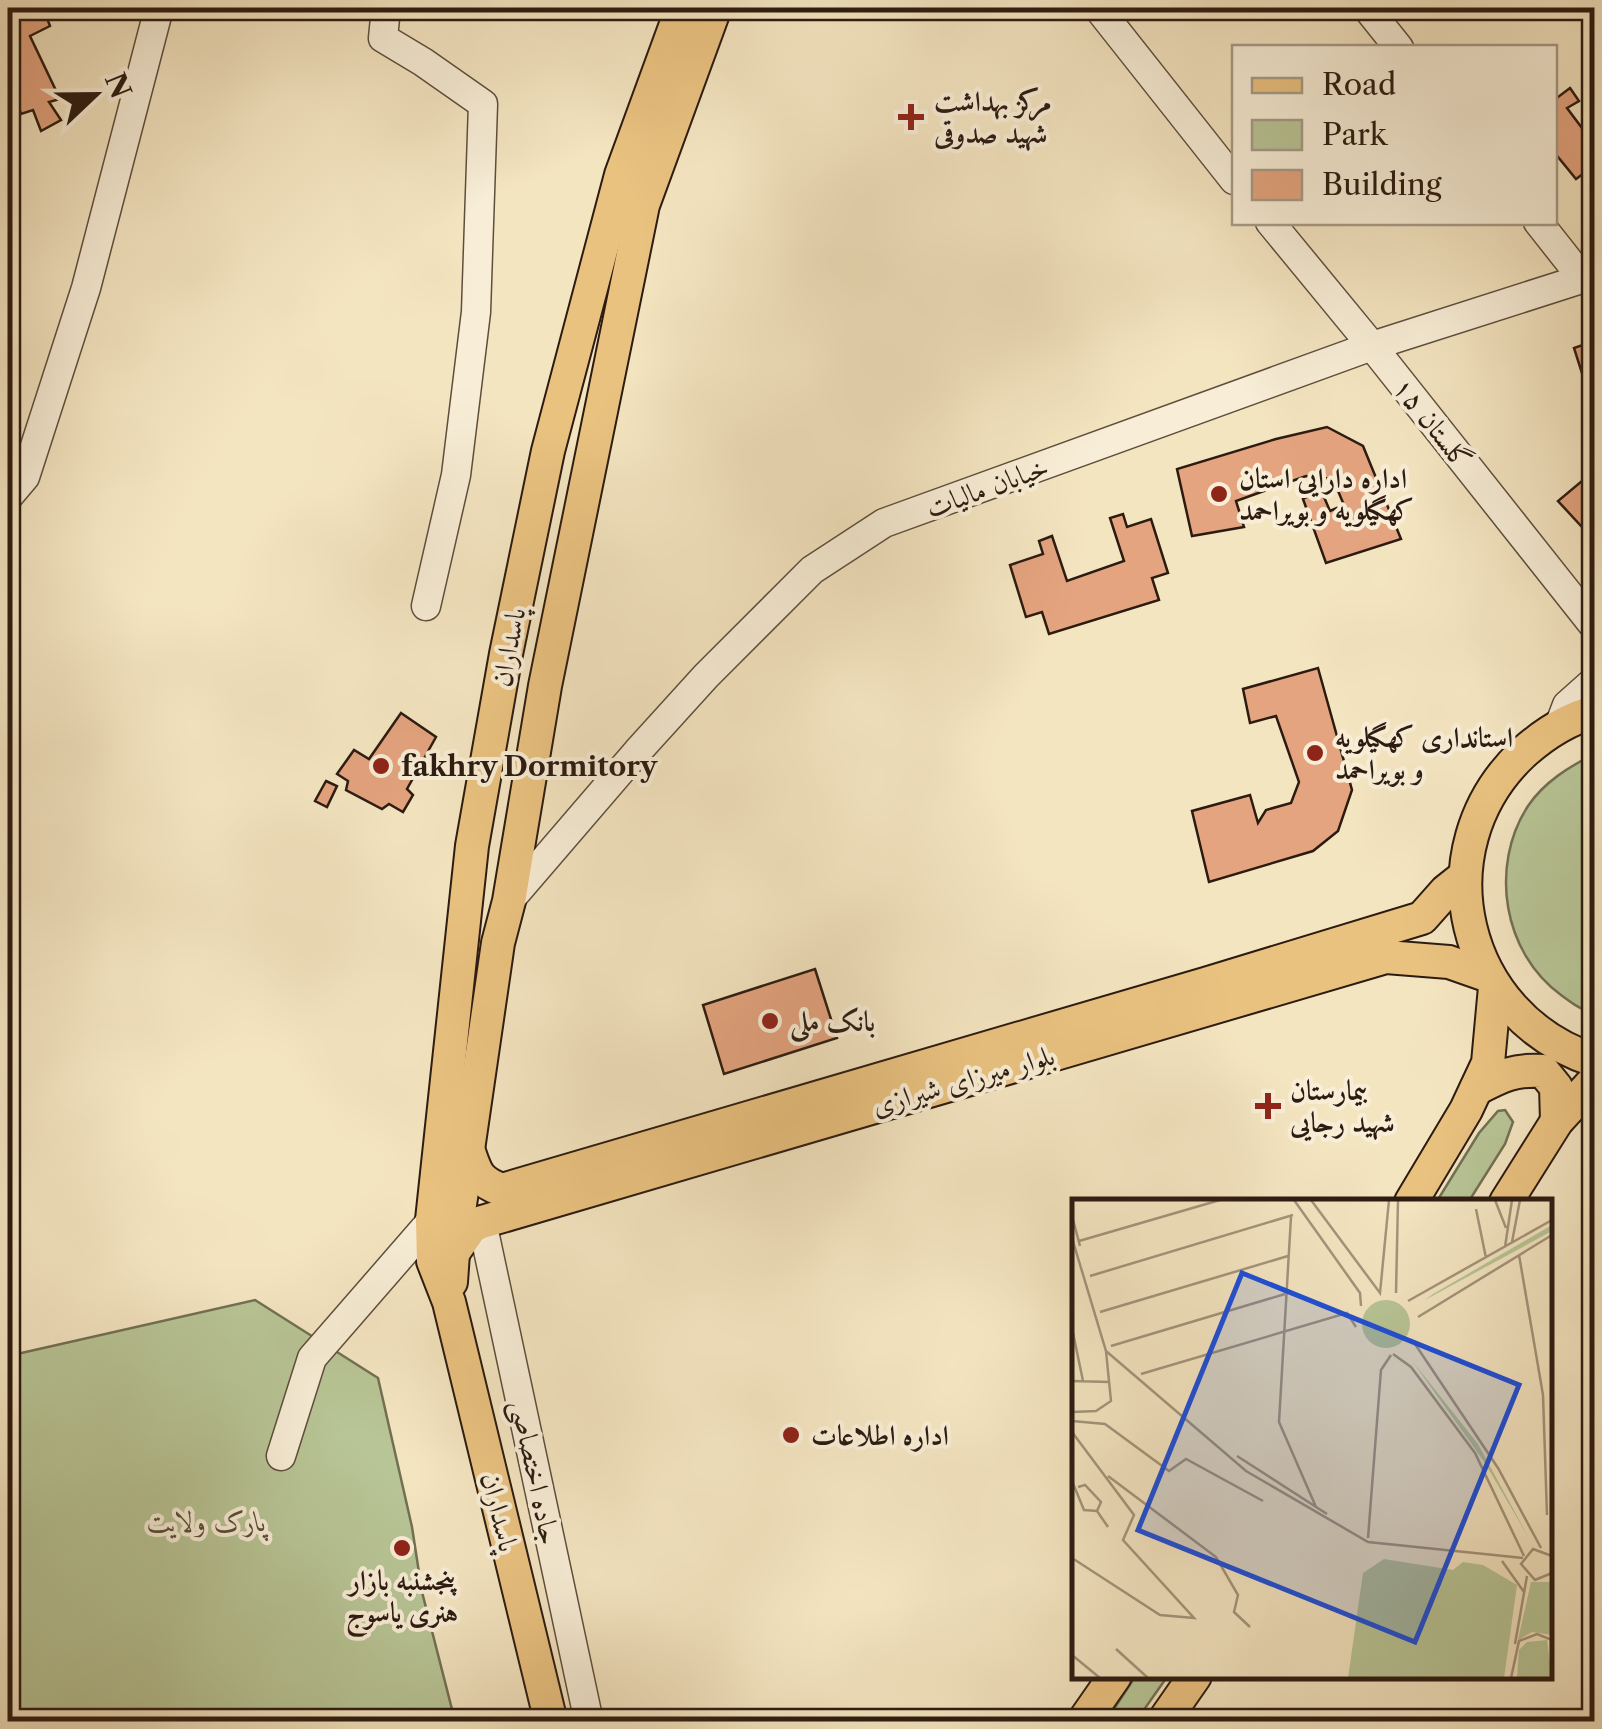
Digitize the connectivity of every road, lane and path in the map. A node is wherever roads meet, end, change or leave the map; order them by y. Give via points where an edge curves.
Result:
1 (159, 8) edge
2 (386, 8) edge
3 (682, 8) edge
4 (715, 8) edge
5 (1098, 8) edge
6 (1367, 8) edge
7 (1397, 45) edge
8 (1232, 177) edge
9 (1272, 225) edge
10 (1541, 225) edge
11 (1589, 277) edge
12 (1372, 346) junction
13 (8, 497) edge
14 (426, 606) dead end
15 (1594, 626) edge
16 (1594, 681) edge
17 (1594, 712) edge
18 (1559, 726) junction
19 (1465, 876) junction
20 (509, 901) junction
21 (1422, 918) junction
22 (464, 928) junction
23 (498, 943) junction
24 (1450, 962) junction
25 (1492, 982) junction
26 (454, 1009) junction
27 (489, 1013) junction
28 (1594, 1060) edge
29 (1594, 1081) edge
30 (1476, 1089) junction
31 (1557, 1122) junction
32 (468, 1148) junction
33 (1412, 1199) edge
34 (1508, 1199) edge
35 (432, 1220) junction
36 (482, 1222) junction
37 (453, 1253) junction
38 (450, 1302) junction
39 (281, 1456) dead end
40 (1113, 1679) edge
41 (1193, 1679) edge
42 (551, 1722) edge
43 (589, 1722) edge
44 (1083, 1722) edge
45 (1164, 1722) edge

1 - 13 street via 86,288 25,477
2 - 14 street via 383,38 483,104 476,312 456,475
3 - 22 main road, پاسداران via 621,175 548,451 506,654
4 - 20 main road, پاسداران via 643,205 552,646
5 - 8 street
6 - 7 street
9 - 12 street, گلستان ۱۵
10 - 11 street
11 - 12 street, خیابان مالیات
12 - 15 street, گلستان ۱۵
12 - 20 street, خیابان مالیات via 884,523 812,570 706,676
16 - 18 street via 1567,705
17 - 18 main road
18 - 19 main road via 1533,743 1492,789
19 - 21 main road, بلوار میرزای شیرازی
19 - 25 main road via 1472,938
20 - 23 main road, پاسداران
21 - 24 main road via 1452,921 1457,934
21 - 32 main road, بلوار میرزای شیرازی via 502,1190 476,1172
22 - 23 main road via 479,952
22 - 26 main road, پاسداران
23 - 27 main road, پاسداران
24 - 25 main road, بلوار میرزای شیرازی
24 - 36 main road, بلوار میرزای شیرازی via 1386,958
25 - 28 main road via 1544,1037
25 - 30 main road via 1488,1062
26 - 27 main road via 464,995 476,994 485,998
26 - 35 main road, پاسداران
27 - 32 main road, پاسداران
29 - 31 main road
30 - 31 main road via 1520,1070 1543,1071 1556,1088
30 - 33 main road
31 - 34 main road
32 - 37 main road, پاسداران
35 - 38 main road, پاسداران via 433,1260
35 - 39 street via 312,1358
36 - 37 main road
36 - 43 street, جاده اختصاصی
37 - 38 main road, پاسداران
38 - 42 main road, پاسداران
40 - 44 main road
41 - 45 main road

